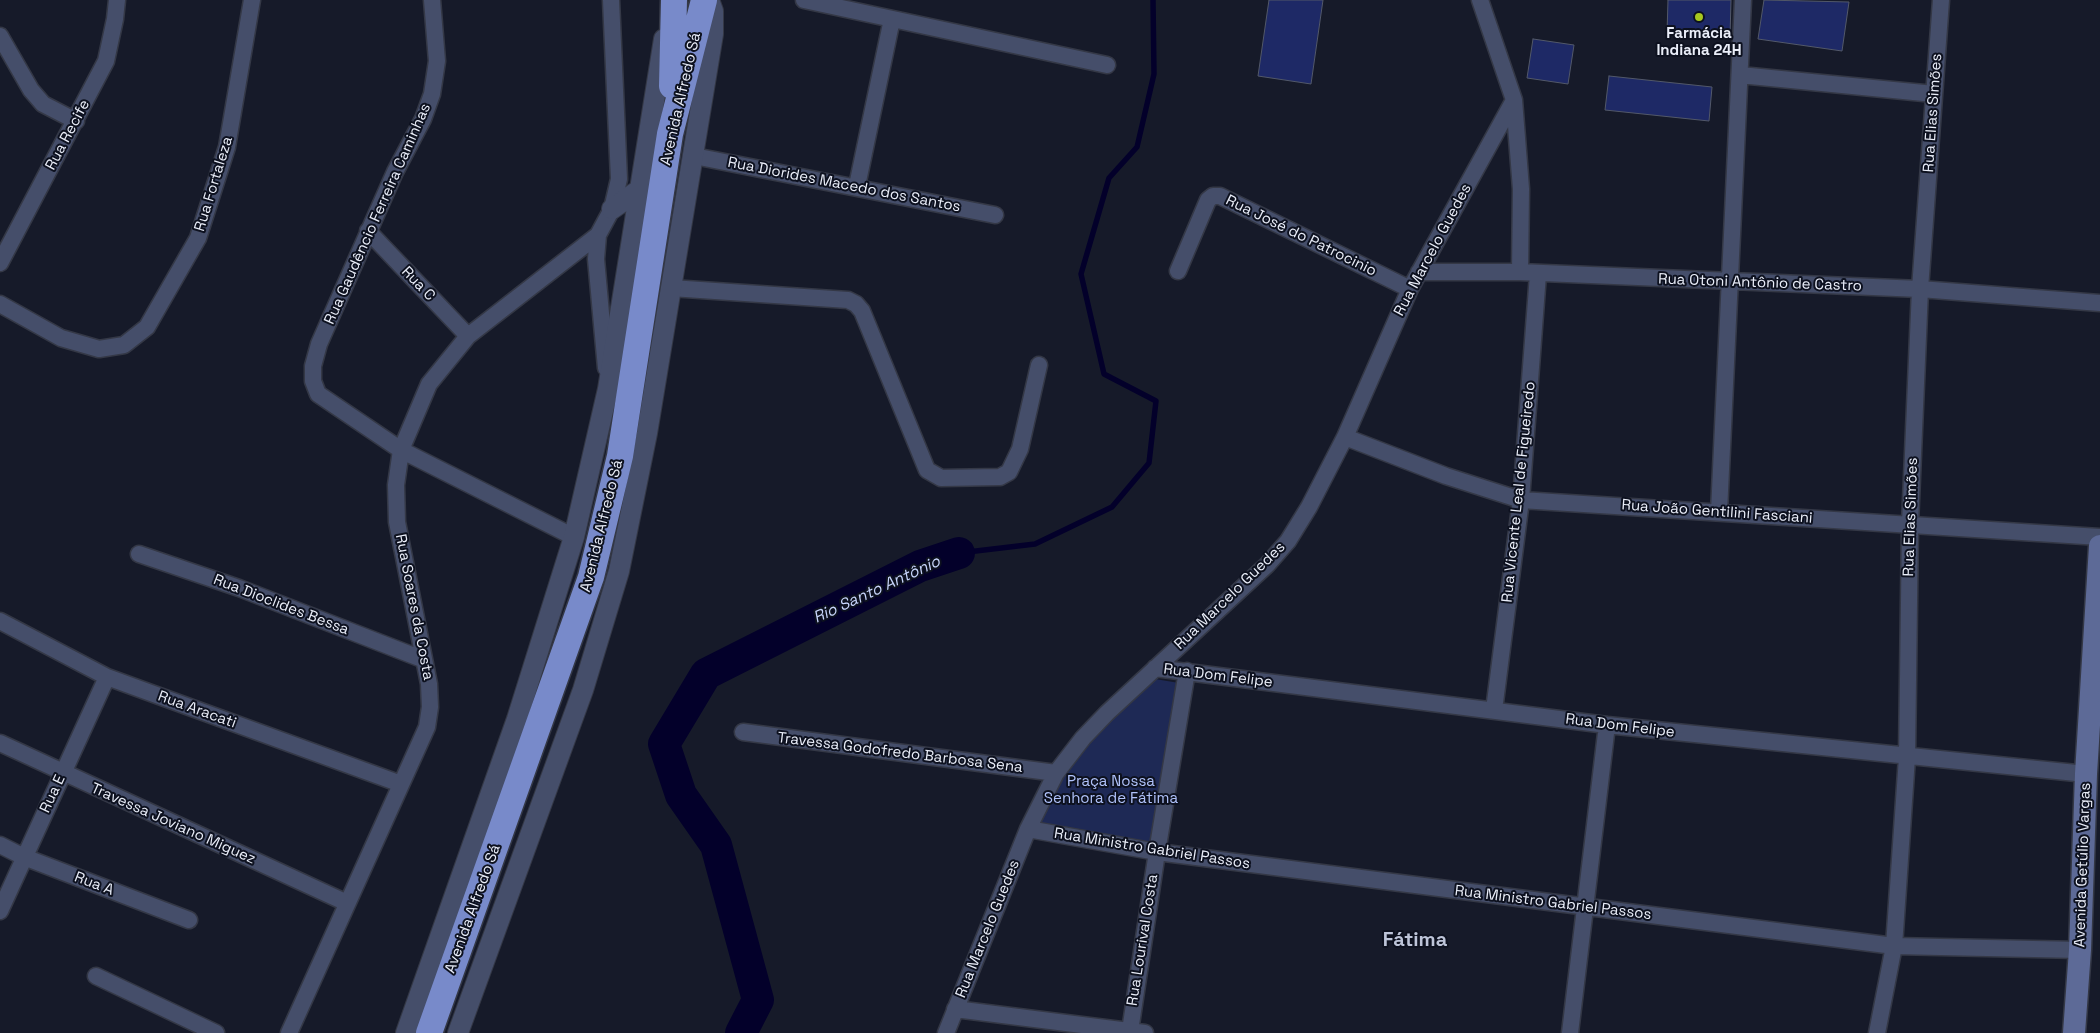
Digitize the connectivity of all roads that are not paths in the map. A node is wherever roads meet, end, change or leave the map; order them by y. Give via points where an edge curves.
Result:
1 (117, 0) edge
2 (252, 0) edge
3 (432, 0) edge
4 (611, 0) edge
5 (673, 0) edge
6 (704, 0) edge
7 (710, 0) edge
8 (804, 0) edge
9 (1480, 0) edge
10 (1743, 0) edge
11 (1941, 0) edge
12 (892, 19) junction
13 (0, 36) edge
14 (1107, 65) dead end
15 (1740, 76) junction
16 (1934, 94) junction
17 (1514, 100) junction
18 (76, 120) junction
19 (670, 134) junction
20 (694, 156) junction
21 (857, 186) junction
22 (640, 190) junction
23 (612, 209) junction
24 (995, 214) dead end
25 (368, 232) junction
26 (598, 235) junction
27 (0, 262) edge
28 (1178, 271) dead end
29 (1419, 272) junction
30 (1520, 272) junction
31 (1538, 274) junction
32 (1729, 282) junction
33 (671, 288) junction
34 (1410, 288) junction
35 (1920, 289) junction
36 (0, 304) edge
37 (2100, 304) edge
38 (468, 336) junction
39 (1039, 364) dead end
40 (608, 389) junction
41 (1345, 437) junction
42 (401, 450) junction
43 (1521, 500) junction
44 (1720, 512) junction
45 (1910, 524) junction
46 (2100, 536) edge
47 (574, 537) junction
48 (2100, 546) edge
49 (139, 554) dead end
50 (0, 621) edge
51 (422, 659) junction
52 (1155, 668) junction
53 (1187, 672) junction
54 (106, 677) junction
55 (1494, 710) junction
56 (1607, 725) junction
57 (743, 732) dead end
58 (0, 743) edge
59 (1907, 757) junction
60 (1056, 773) junction
61 (63, 774) junction
62 (2086, 774) junction
63 (401, 784) junction
64 (1028, 830) junction
65 (0, 845) edge
66 (1156, 852) junction
67 (24, 857) junction
68 (347, 903) junction
69 (1585, 907) junction
70 (0, 911) edge
71 (189, 920) dead end
72 (1894, 946) junction
73 (2080, 950) junction
74 (96, 976) dead end
75 (955, 1009) junction
76 (1138, 1032) edge
77 (216, 1033) edge
78 (289, 1033) edge
79 (406, 1033) edge
80 (429, 1033) edge
81 (458, 1033) edge
82 (946, 1033) edge
83 (1570, 1033) edge
84 (1878, 1033) edge
85 (2074, 1033) edge

1 - 18 street, Rua Recife via 106,61
2 - 36 street, Rua Fortaleza via 227,147 198,238 148,327 124,345 99,349 61,338
3 - 25 street, Rua Gaudêncio Ferreira Caminhas via 437,61 432,94
4 - 23 street via 619,165
5 - 19 highway
5 - 22 street, Avenida Alfredo Sá
6 - 19 highway, Avenida Alfredo Sá
7 - 20 street, Avenida Alfredo Sá via 713,34
8 - 12 street
9 - 17 street
10 - 15 street
11 - 16 street, Rua Elias Simões
12 - 14 street
12 - 21 street
13 - 18 street via 31,90 43,104
15 - 16 street
15 - 32 street
16 - 35 street, Rua Elias Simões
17 - 29 street, Rua Marcelo Guedes
17 - 30 street via 1521,188
18 - 27 street, Rua Recife
19 - 80 highway, Avenida Alfredo Sá via 620,456 591,576
20 - 21 street, Rua Diorides Macedo dos Santos
20 - 33 street, Avenida Alfredo Sá
21 - 24 street, Rua Diorides Macedo dos Santos
22 - 23 street
22 - 40 street, Avenida Alfredo Sá
23 - 26 street
25 - 38 street, Rua C
25 - 42 street, Rua Gaudêncio Ferreira Caminhas via 319,344 313,381 318,394
26 - 38 street, Rua Soares da Costa
26 - 40 street via 596,259
28 - 34 street, Rua José do Patrocinio via 1208,200 1220,196
29 - 30 street, Rua Otoni Antônio de Castro
29 - 34 street, Rua Marcelo Guedes
30 - 31 street, Rua Otoni Antônio de Castro
31 - 32 street, Rua Otoni Antônio de Castro
31 - 43 street, Rua Vicente Leal de Figueiredo
32 - 35 street, Rua Otoni Antônio de Castro
32 - 44 street
33 - 39 street via 848,300 856,304 862,311 927,470 941,478 1000,477 1009,472 1020,449
33 - 81 street, Avenida Alfredo Sá via 647,433 619,572 583,690
34 - 41 street, Rua Marcelo Guedes
35 - 37 street, Rua Otoni Antônio de Castro
35 - 45 street, Rua Elias Simões
38 - 42 street, Rua Soares da Costa via 429,384
40 - 47 street, Avenida Alfredo Sá
41 - 43 street, Rua João Gentilini Fasciani via 1446,476
41 - 52 street, Rua Marcelo Guedes via 1288,541 1267,565
42 - 47 street
42 - 51 street, Rua Soares da Costa via 396,485 397,522
43 - 44 street, Rua João Gentilini Fasciani
43 - 55 street, Rua Vicente Leal de Figueiredo
44 - 45 street, Rua João Gentilini Fasciani
45 - 46 street, Rua João Gentilini Fasciani
45 - 59 street, Rua Elias Simões
47 - 79 street, Avenida Alfredo Sá via 517,719
48 - 62 main road, Avenida Getúlio Vargas
49 - 51 street, Rua Dioclides Bessa via 239,588
50 - 54 street, Rua Aracati
51 - 63 street, Rua Soares da Costa via 429,684 427,727
52 - 53 street, Rua Dom Felipe
52 - 60 street, Rua Marcelo Guedes via 1083,738
53 - 55 street, Rua Dom Felipe
53 - 66 street, Rua Lourival Costa
54 - 61 street, Rua E
54 - 63 street, Rua Aracati
55 - 56 street, Rua Dom Felipe
56 - 59 street, Rua Dom Felipe
56 - 69 street
57 - 60 street, Travessa Godofredo Barbosa Sena
58 - 61 street, Travessa Joviano Miguez
59 - 62 street, Rua Dom Felipe
59 - 72 street, Rua Elias Simões
60 - 64 street, Rua Marcelo Guedes
61 - 67 street, Rua E
61 - 68 street, Travessa Joviano Miguez
62 - 73 main road, Avenida Getúlio Vargas
63 - 68 street, Rua Soares da Costa
64 - 66 street, Rua Ministro Gabriel Passos
64 - 75 street, Rua Marcelo Guedes
65 - 67 street, Rua A
66 - 69 street, Rua Ministro Gabriel Passos
66 - 76 street, Rua Lourival Costa
67 - 70 street, Rua E
67 - 71 street, Rua A
68 - 78 street, Rua Soares da Costa
69 - 72 street, Rua Ministro Gabriel Passos
69 - 83 street
72 - 73 street, Rua Ministro Gabriel Passos
72 - 84 street, Rua Elias Simões
73 - 85 main road, Avenida Getúlio Vargas
74 - 77 street
75 - 76 street
75 - 82 street, Rua Marcelo Guedes

